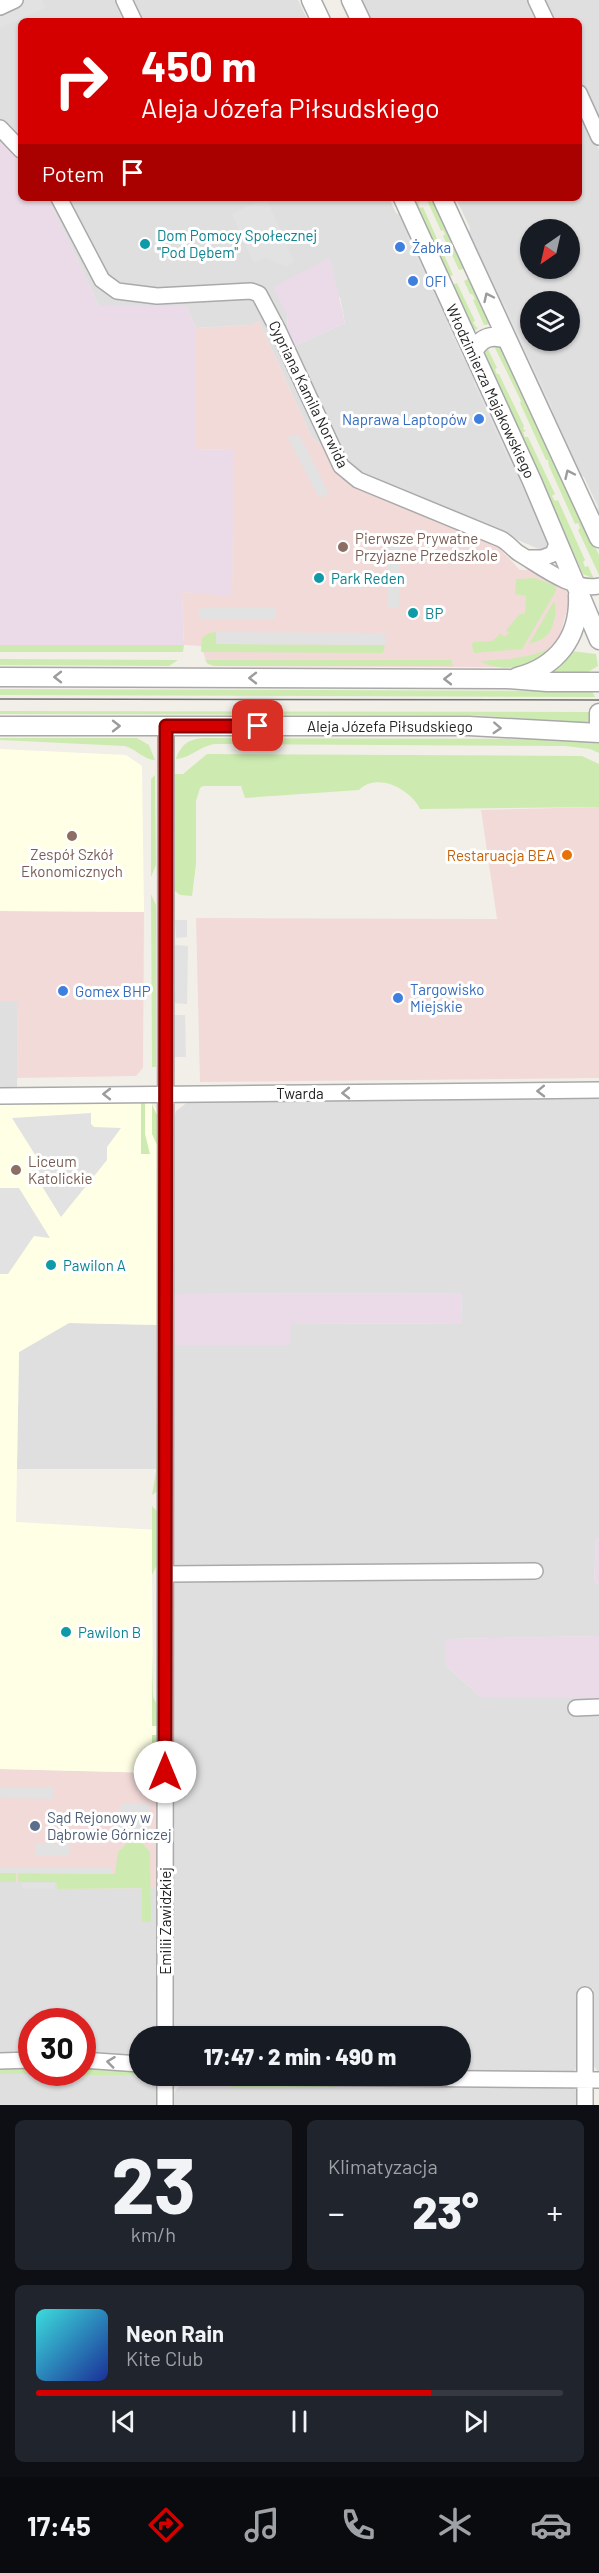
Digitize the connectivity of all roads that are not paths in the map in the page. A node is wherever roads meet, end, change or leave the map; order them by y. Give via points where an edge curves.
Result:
1 (15, 0) edge
2 (124, 0) edge
3 (311, 0) edge
4 (351, 0) edge
5 (537, 0) edge
6 (0, 7) edge
7 (133, 18) edge
8 (320, 18) edge
9 (360, 18) edge
10 (545, 18) edge
11 (582, 100) edge
12 (0, 128) edge
13 (599, 137) edge
14 (18, 147) edge
15 (61, 201) edge
16 (404, 201) edge
17 (443, 201) edge
18 (507, 339) junction
19 (473, 352) junction
20 (597, 532) edge
21 (558, 541) junction
22 (530, 558) junction
23 (577, 584) junction
24 (599, 586) edge
25 (599, 640) edge
26 (0, 677) edge
27 (507, 679) junction
28 (599, 682) edge
29 (599, 713) edge
30 (0, 726) edge
31 (166, 726) junction
32 (599, 727) edge
33 (599, 733) edge
34 (599, 1090) edge
35 (165, 1094) junction
36 (0, 1096) edge
37 (534, 1571) dead end
38 (166, 1574) junction
39 (599, 1707) edge
40 (576, 1708) dead end
41 (585, 1995) dead end
42 (165, 2026) edge
43 (18, 2060) edge
44 (0, 2061) edge
45 (96, 2061) edge
46 (129, 2063) edge
47 (471, 2079) edge
48 (592, 2080) edge
49 (165, 2086) edge
50 (165, 2105) edge
51 (585, 2105) edge

1 - 6 street
2 - 7 street
3 - 8 street
4 - 9 street
5 - 10 street
11 - 13 street
12 - 14 street
15 - 22 street, Cypriana Kamila Norwida via 102,280 121,293 259,294 346,473 501,539
16 - 19 street, Włodzimierza Majakowskiego
18 -> 17 street
18 - 19 street via 486,337
20 -> 18 street
19 - 21 street, Włodzimierza Majakowskiego
21 - 22 street via 553,554
21 - 23 street, Włodzimierza Majakowskiego
22 - 23 street, Cypriana Kamila Norwida via 550,573
23 - 24 street
23 - 25 street, Włodzimierza Majakowskiego
23 - 27 street via 577,620 567,645 540,669
27 -> 26 street
27 - 28 street
29 - 32 street
30 -> 31 street, Aleja Józefa Piłsudskiego
31 -> 33 street, Aleja Józefa Piłsudskiego via 469,726
31 - 35 street, Emilii Zawidzkiej
34 -> 35 street, Twarda
35 -> 36 street, Twarda
35 - 38 street, Emilii Zawidzkiej
37 - 38 street
38 - 42 street, Emilii Zawidzkiej
39 - 40 street
41 - 48 street
43 - 44 street
46 -> 45 street
47 - 48 street
48 - 51 street
49 - 50 street

